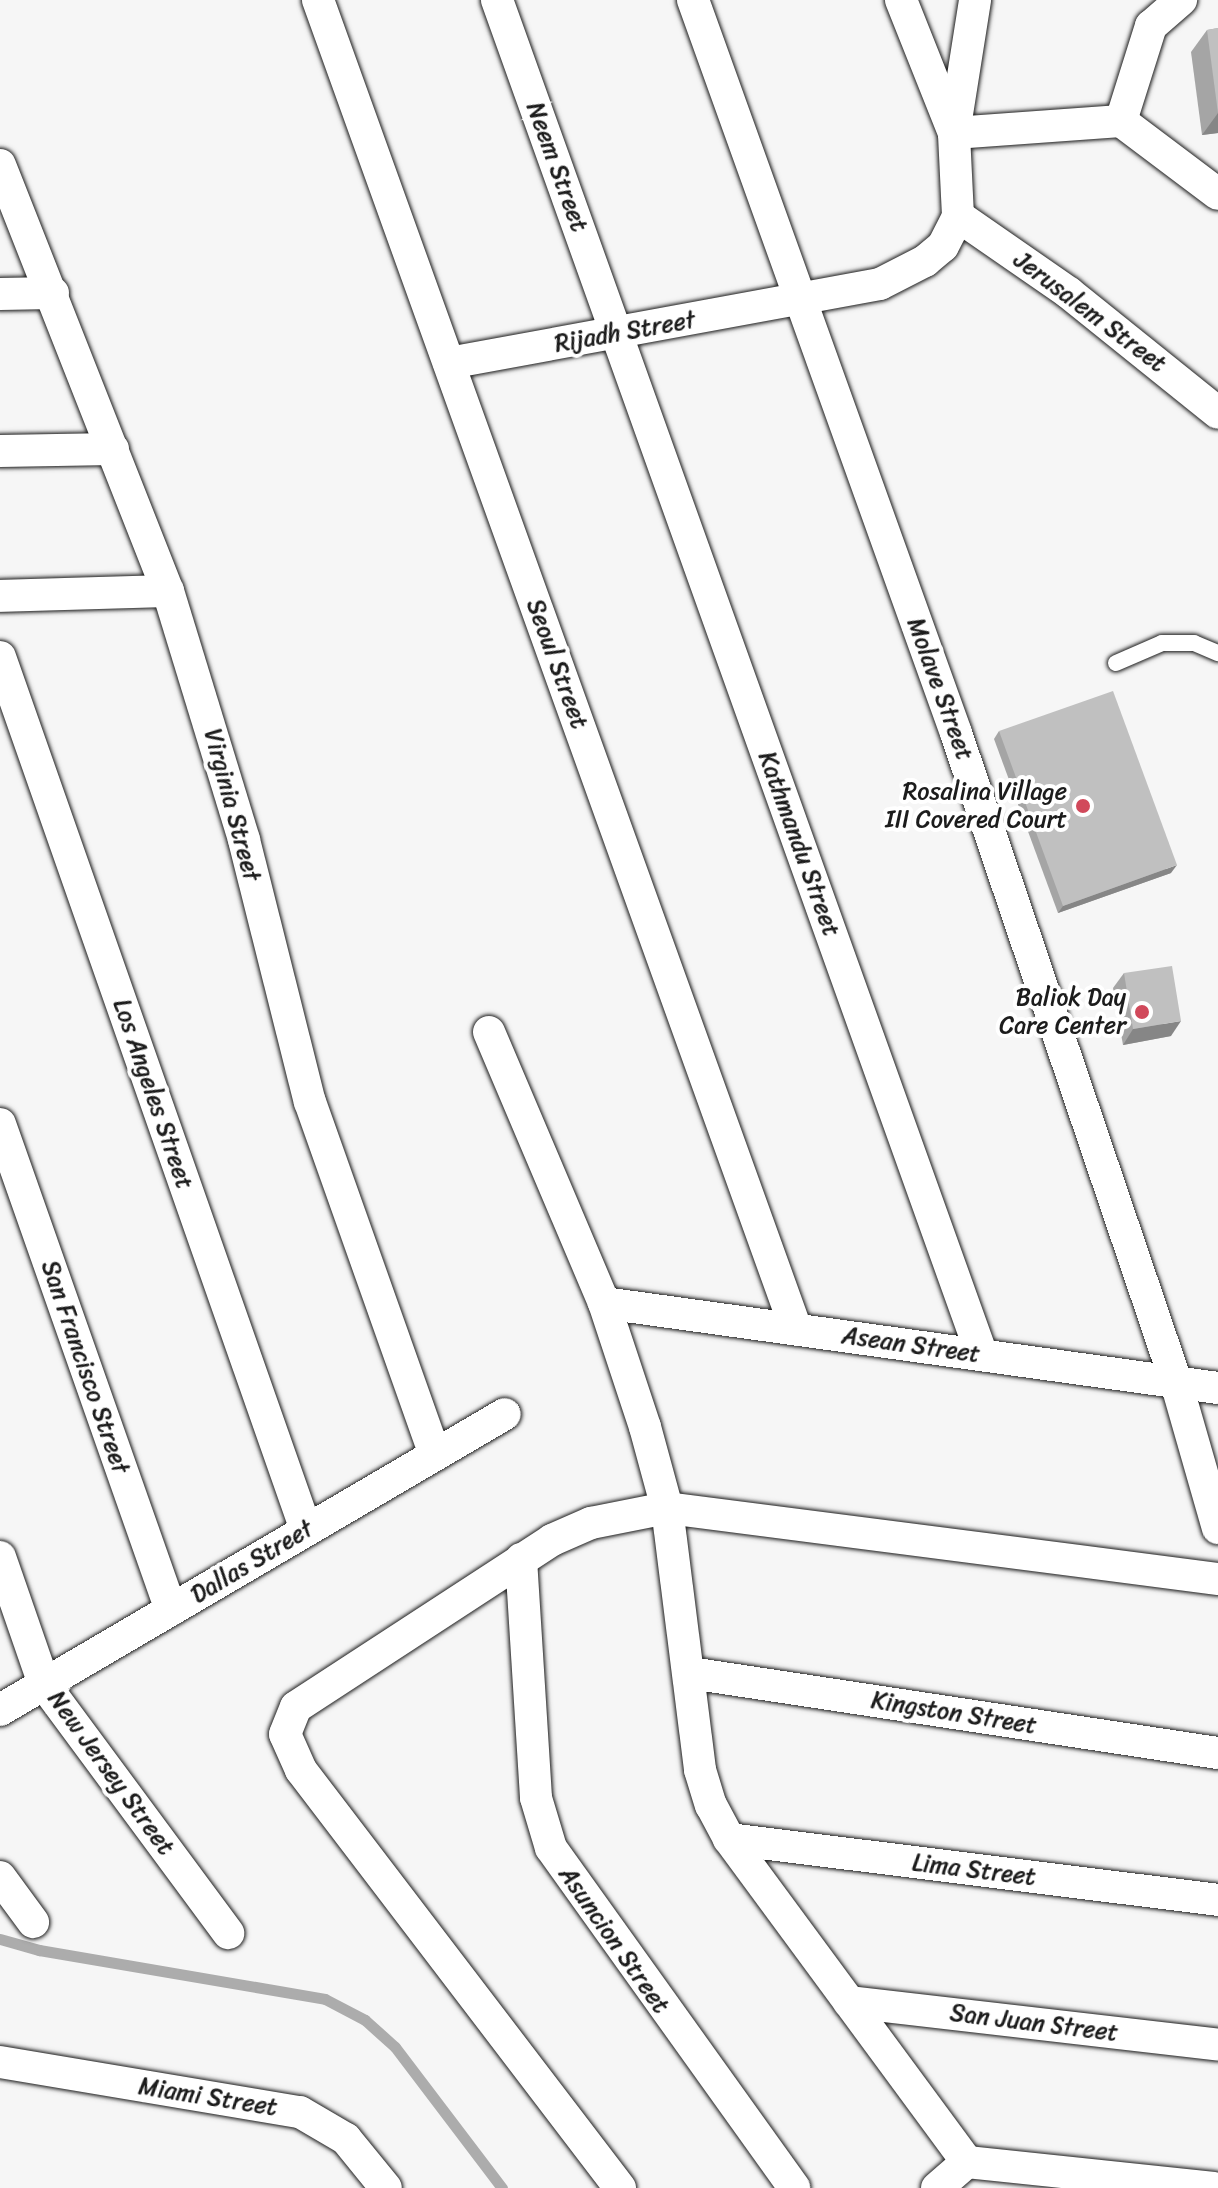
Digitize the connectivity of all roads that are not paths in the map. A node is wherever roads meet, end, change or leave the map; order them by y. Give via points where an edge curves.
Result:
1 (318, 0) edge
2 (497, 0) edge
3 (693, 0) edge
4 (901, 0) edge
5 (975, 0) edge
6 (1181, 0) edge
7 (1121, 121) junction
8 (954, 133) junction
9 (0, 165) edge
10 (1218, 194) edge
11 (958, 216) junction
12 (53, 293) junction
13 (0, 294) edge
14 (800, 301) junction
15 (616, 334) junction
16 (449, 363) junction
17 (1218, 413) edge
18 (113, 449) junction
19 (0, 451) edge
20 (168, 591) junction
21 (0, 596) edge
22 (1218, 653) edge
23 (0, 657) edge
24 (1116, 663) dead end
25 (489, 1032) dead end
26 (0, 1124) edge
27 (604, 1303) junction
28 (796, 1329) junction
29 (982, 1355) junction
30 (1176, 1382) junction
31 (1218, 1388) edge
32 (505, 1414) dead end
33 (435, 1455) junction
34 (667, 1508) junction
35 (1218, 1528) edge
36 (306, 1530) junction
37 (0, 1557) edge
38 (521, 1559) junction
39 (1218, 1579) edge
40 (171, 1610) junction
41 (690, 1673) junction
42 (44, 1684) junction
43 (0, 1710) edge
44 (1218, 1753) edge
45 (729, 1839) junction
46 (0, 1877) edge
47 (1218, 1900) edge
48 (33, 1922) dead end
49 (228, 1933) dead end
50 (849, 2002) junction
51 (1218, 2045) edge
52 (0, 2062) edge
53 (967, 2162) junction
54 (386, 2188) edge
55 (620, 2188) edge
56 (794, 2188) edge
57 (937, 2188) edge
58 (1214, 2188) edge

1 - 16 street, Seoul Street
2 - 15 street, Neem Street
3 - 14 street, Molave Street
4 - 8 street
5 - 8 street
6 - 7 street via 1151,26
7 - 8 street
7 - 10 street
8 - 11 street
9 - 12 street, Virginia Street
11 - 14 street, Rijadh Street via 943,246 909,270 880,284
11 - 17 street, Jerusalem Street via 1069,293
12 - 13 street
12 - 18 street, Virginia Street
14 - 15 street, Rijadh Street
14 - 30 street, Molave Street via 956,733
15 - 16 street, Rijadh Street
15 - 29 street, Kathmandu Street
16 - 28 street, Seoul Street
18 - 19 street
18 - 20 street, Virginia Street
20 - 21 street
20 - 33 street, Virginia Street via 244,840 310,1102
22 - 24 lane via 1194,643 1162,643
23 - 36 street, Los Angeles Street
25 - 27 street
26 - 40 street, San Francisco Street
27 - 28 street, Asean Street
27 - 34 street
28 - 29 street, Asean Street
29 - 30 street, Asean Street
30 - 31 street, Asean Street
30 - 35 street, Molave Street
32 - 33 street, Dallas Street
33 - 36 street, Dallas Street
34 - 38 street via 591,1523
34 - 39 street
34 - 41 street
36 - 40 street, Dallas Street
37 - 42 street, New Jersey Street
38 - 55 street via 307,1697 287,1718 285,1734 301,1770
38 - 56 street, Asuncion Street via 536,1798 551,1848 567,1878
40 - 42 street, Dallas Street
41 - 44 street, Kingston Street
41 - 45 street via 700,1770
42 - 43 street, Dallas Street
42 - 49 street, New Jersey Street
45 - 47 street, Lima Street
45 - 50 street
46 - 48 street
50 - 51 street, San Juan Street
50 - 53 street
52 - 54 street, Miami Street via 300,2112 346,2139
53 - 57 street
53 - 58 street

